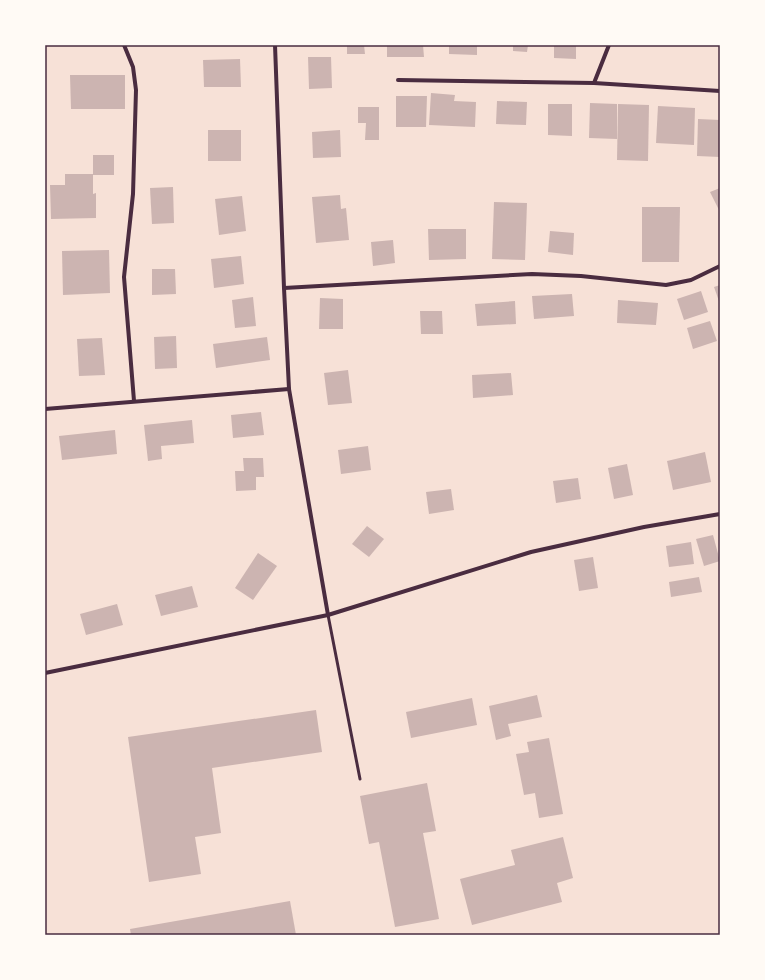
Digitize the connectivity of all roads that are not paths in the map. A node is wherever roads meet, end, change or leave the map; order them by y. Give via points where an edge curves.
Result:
1 (124, 45) edge
2 (275, 45) edge
3 (609, 45) edge
4 (398, 80) dead end
5 (594, 83) junction
6 (720, 91) edge
7 (720, 266) edge
8 (284, 288) junction
9 (289, 388) junction
10 (134, 401) junction
11 (45, 409) edge
12 (720, 514) edge
13 (328, 615) junction
14 (45, 673) edge
15 (360, 779) dead end

1 - 10 street via 134,68 136,90 133,194 124,277
2 - 8 street
3 - 5 street
4 - 5 street
5 - 6 street
7 - 8 street via 691,280 666,285 581,276 532,274
8 - 9 street
9 - 10 street
9 - 13 street
10 - 11 street
12 - 13 street via 644,526 531,552
13 - 14 street
13 - 15 lane

